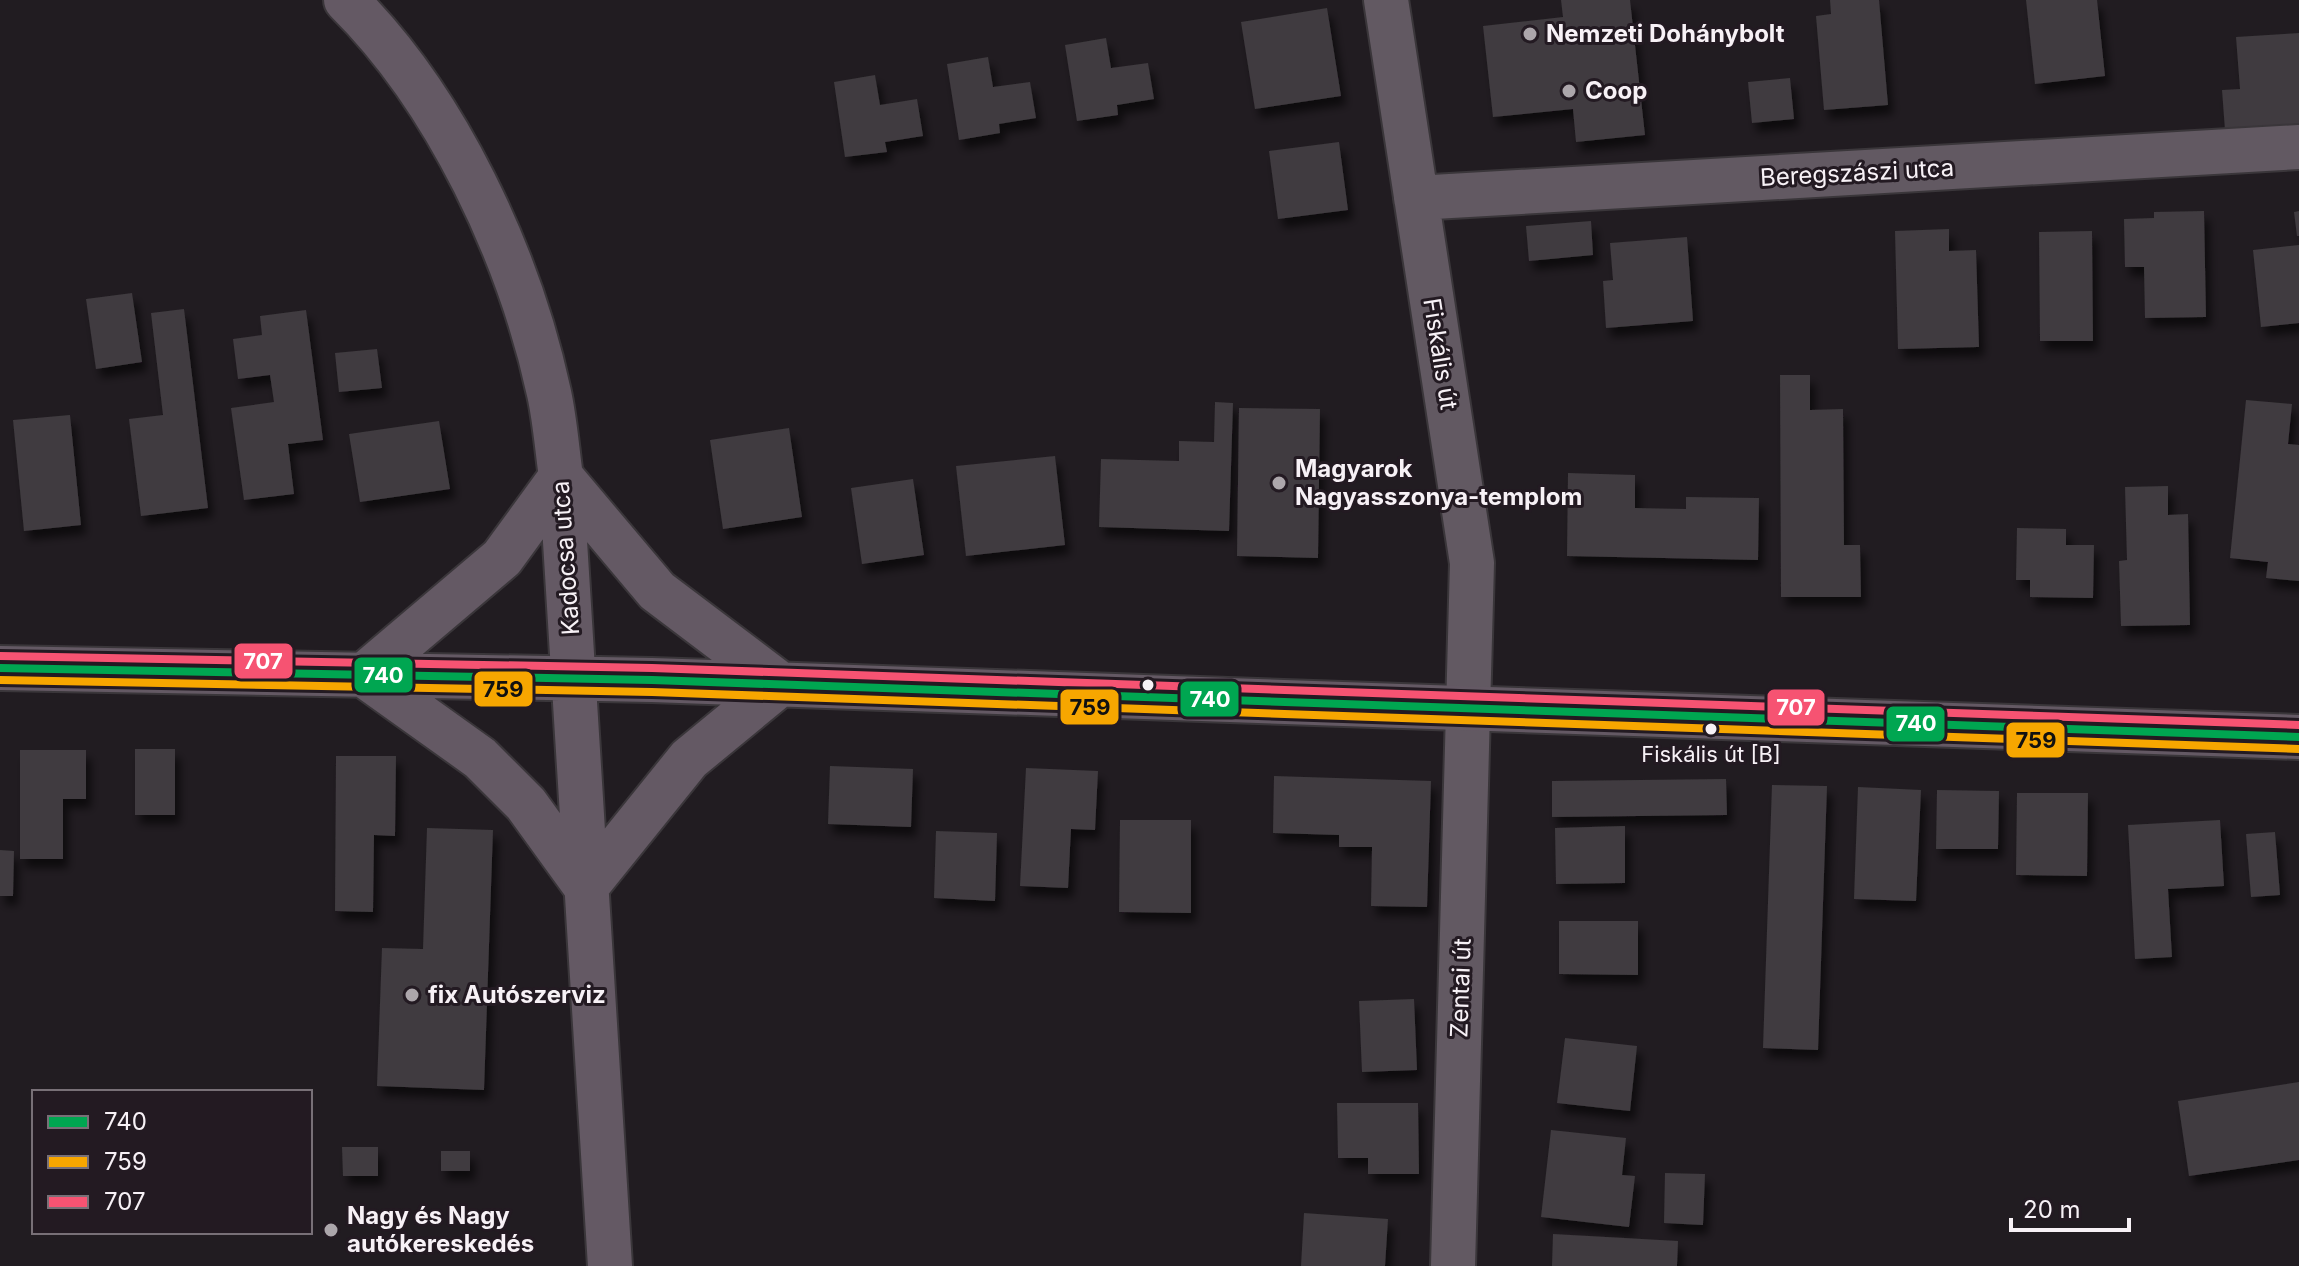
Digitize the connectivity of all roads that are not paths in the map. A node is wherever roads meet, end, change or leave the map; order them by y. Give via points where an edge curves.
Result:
1 (346, 0) edge
2 (1386, 0) edge
3 (2299, 147) edge
4 (1416, 198) junction
5 (561, 477) junction
6 (0, 668) edge
7 (364, 675) junction
8 (574, 678) junction
9 (780, 684) junction
10 (1470, 710) junction
11 (2299, 737) edge
12 (586, 887) junction
13 (610, 1266) edge
14 (1453, 1266) edge

1 - 5 main road, Kadocsa utca via 375,29 463,159 527,312 549,393
2 - 4 street, Fiskális út
3 - 4 street, Beregszászi utca
4 - 10 street, Fiskális út via 1472,563
5 - 7 main road via 502,558
5 - 8 main road, Kadocsa utca
5 - 9 main road via 657,591
6 - 7 main road
7 - 8 main road
7 - 12 main road via 480,758 526,804
8 - 9 main road
8 - 12 main road, Kadocsa utca
9 - 10 main road
9 - 12 main road via 689,759
10 - 11 main road
10 - 14 street, Zentai út
12 - 13 main road, Kadocsa utca

